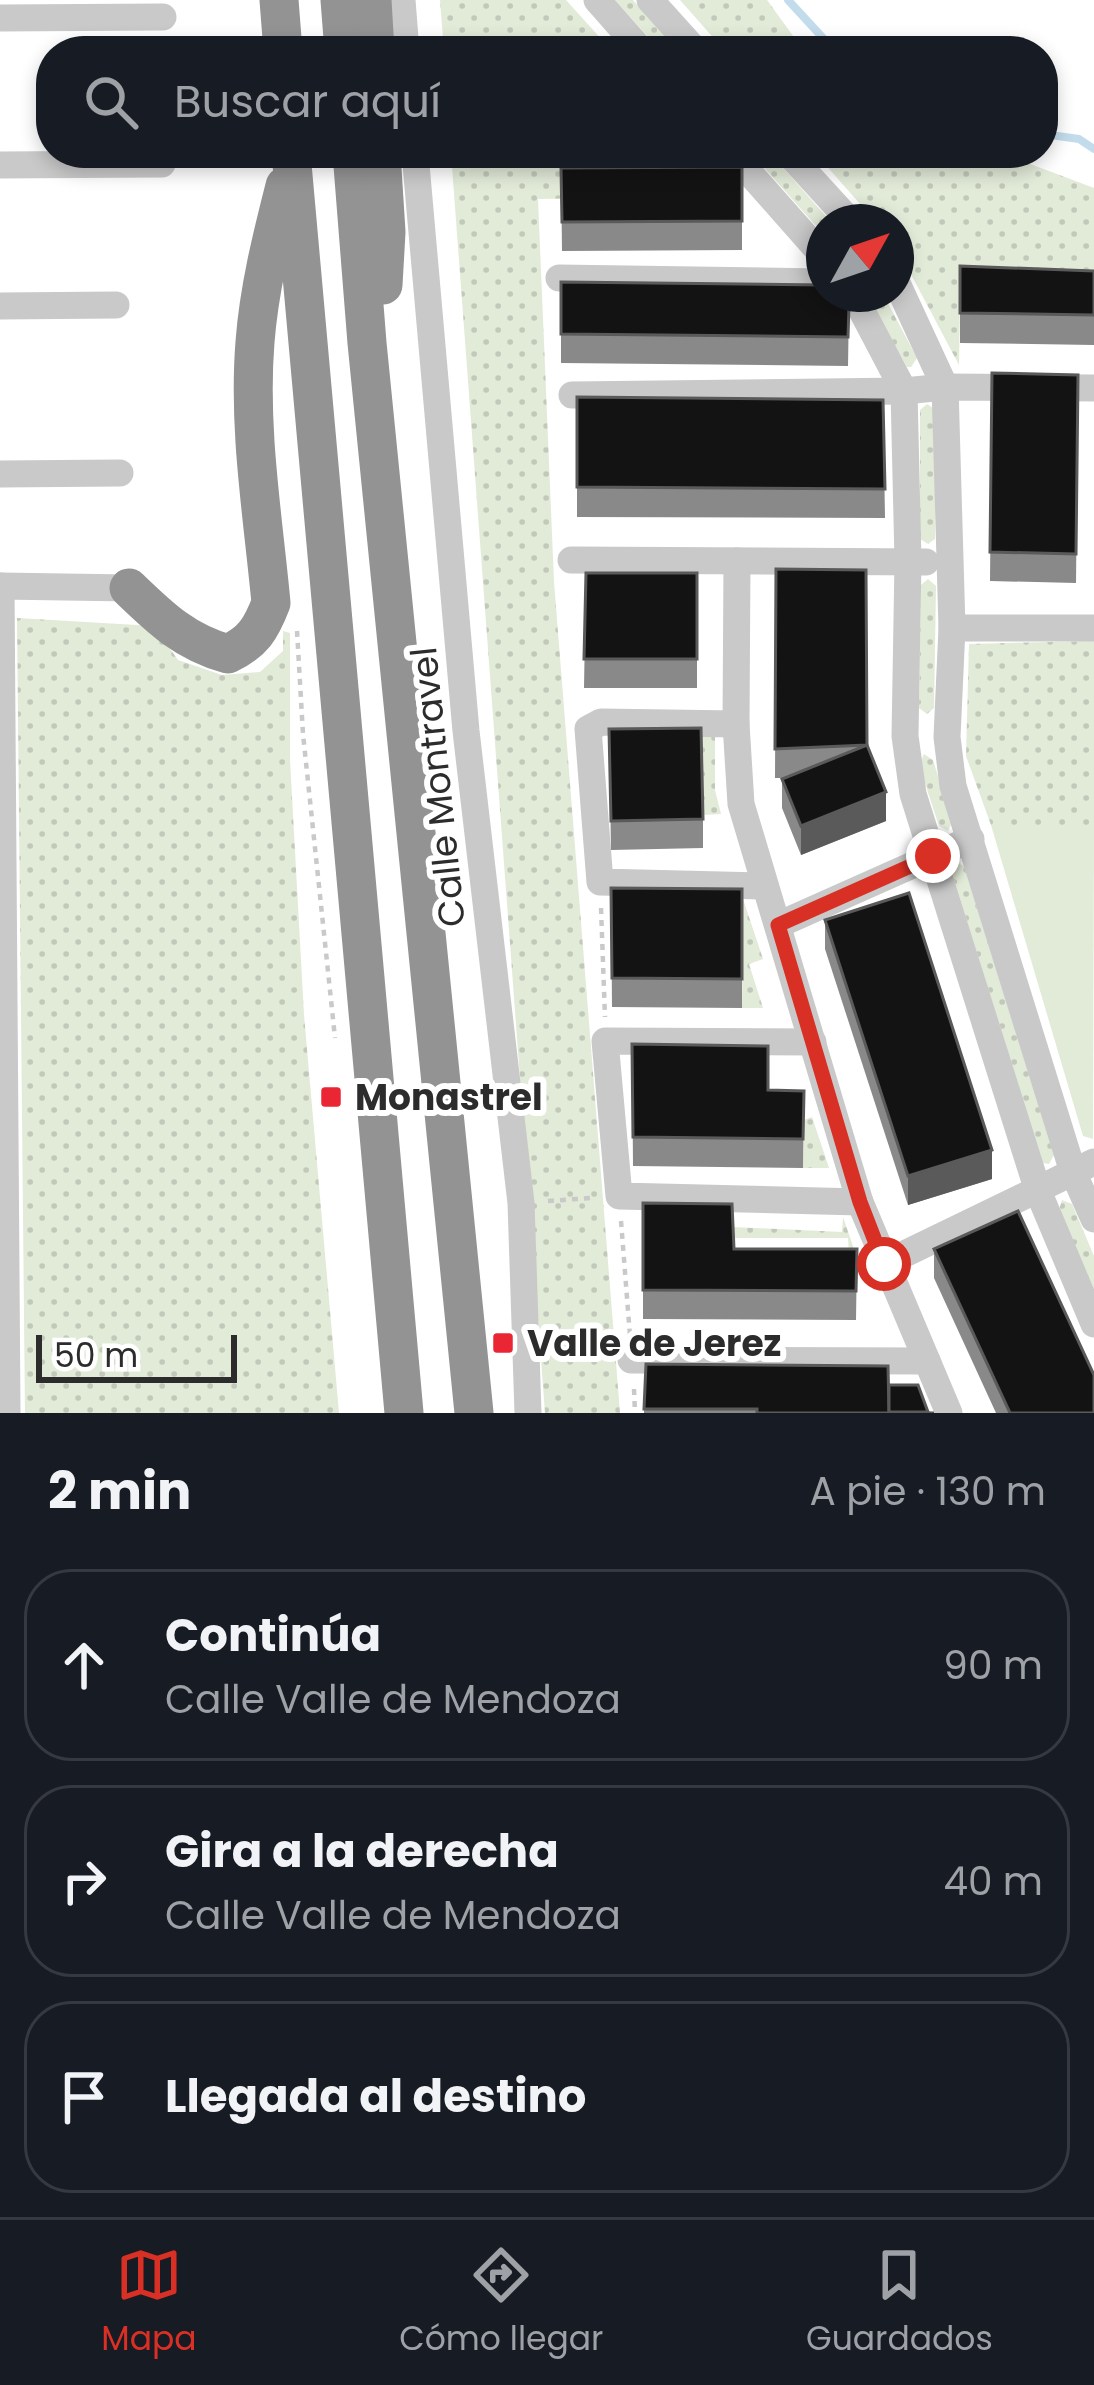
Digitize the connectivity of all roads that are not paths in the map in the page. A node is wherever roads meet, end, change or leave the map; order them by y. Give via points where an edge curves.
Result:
1 (279, 0) edge
2 (340, 0) edge
3 (372, 0) edge
4 (402, 0) edge
5 (597, 0) edge
6 (650, 0) edge
7 (163, 17) dead end
8 (0, 18) edge
9 (282, 36) edge
10 (343, 36) edge
11 (374, 36) edge
12 (405, 36) edge
13 (629, 36) edge
14 (682, 36) edge
15 (0, 165) edge
16 (36, 165) edge
17 (288, 168) edge
18 (292, 168) edge
19 (353, 168) edge
20 (382, 168) edge
21 (416, 168) edge
22 (745, 168) edge
23 (801, 168) edge
24 (834, 204) edge
25 (806, 237) edge
26 (559, 278) edge
27 (806, 282) edge
28 (116, 304) dead end
29 (0, 307) edge
30 (862, 312) edge
31 (910, 312) edge
32 (367, 343) junction
33 (945, 387) junction
34 (1094, 388) edge
35 (904, 391) junction
36 (572, 395) edge
37 (120, 473) dead end
38 (0, 474) edge
39 (571, 560) dead end
40 (737, 561) junction
41 (908, 561) junction
42 (949, 562) junction
43 (0, 586) edge
44 (129, 588) joint
45 (952, 628) junction
46 (1094, 628) edge
47 (1, 718) edge
48 (736, 724) junction
49 (905, 736) junction
50 (947, 737) junction
51 (971, 839) junction
52 (3, 852) edge
53 (933, 856) junction
54 (762, 886) junction
55 (778, 925) junction
56 (3, 958) edge
57 (813, 1042) junction
58 (1, 1100) edge
59 (1084, 1167) edge
60 (1038, 1191) junction
61 (860, 1202) junction
62 (1094, 1219) edge
63 (2, 1231) edge
64 (884, 1264) junction
65 (1094, 1324) edge
66 (632, 1360) road end
67 (3, 1361) edge
68 (927, 1361) junction
69 (7, 1413) edge
70 (404, 1413) edge
71 (474, 1413) edge
72 (528, 1413) edge
73 (949, 1413) edge

1 - 9 highway
2 - 10 highway
3 - 11 highway
4 - 12 street
5 - 13 street
6 - 14 street
7 - 8 street
15 - 16 street
17 - 44 highway via 255,342 254,425 271,603 249,644 228,654 173,631
18 - 70 highway
19 - 32 highway
20 - 32 highway via 386,257
21 - 72 street, Calle Montravel via 466,731 521,1203
22 - 25 street
23 - 24 street
26 - 27 street
28 - 29 street
30 - 35 street
31 - 33 street
32 - 71 highway
33 - 34 street
33 - 35 street
33 - 42 street
35 - 36 street
35 - 41 street
37 - 38 street
39 - 40 street
40 - 41 street
40 - 48 street
41 - 42 street
41 - 49 street
42 - 45 street
43 - 44 street
43 - 47 street
45 - 46 street
45 - 50 street
47 - 52 street
48 - 54 street via 741,804
48 - 54 street via 601,722 588,730 600,881
49 - 50 street
49 - 53 street
50 - 51 street
51 - 53 street
51 - 59 street
52 - 56 street
53 - 55 street
53 - 60 street
54 - 55 street
55 - 57 street
56 - 58 street
57 - 61 street
57 - 61 street via 605,1041 619,1196
58 - 63 street
59 - 60 street
59 - 62 street
60 - 64 street
60 - 65 street
61 - 64 street
63 - 67 street
64 - 68 street
66 - 68 street
67 - 69 street
68 - 73 street

